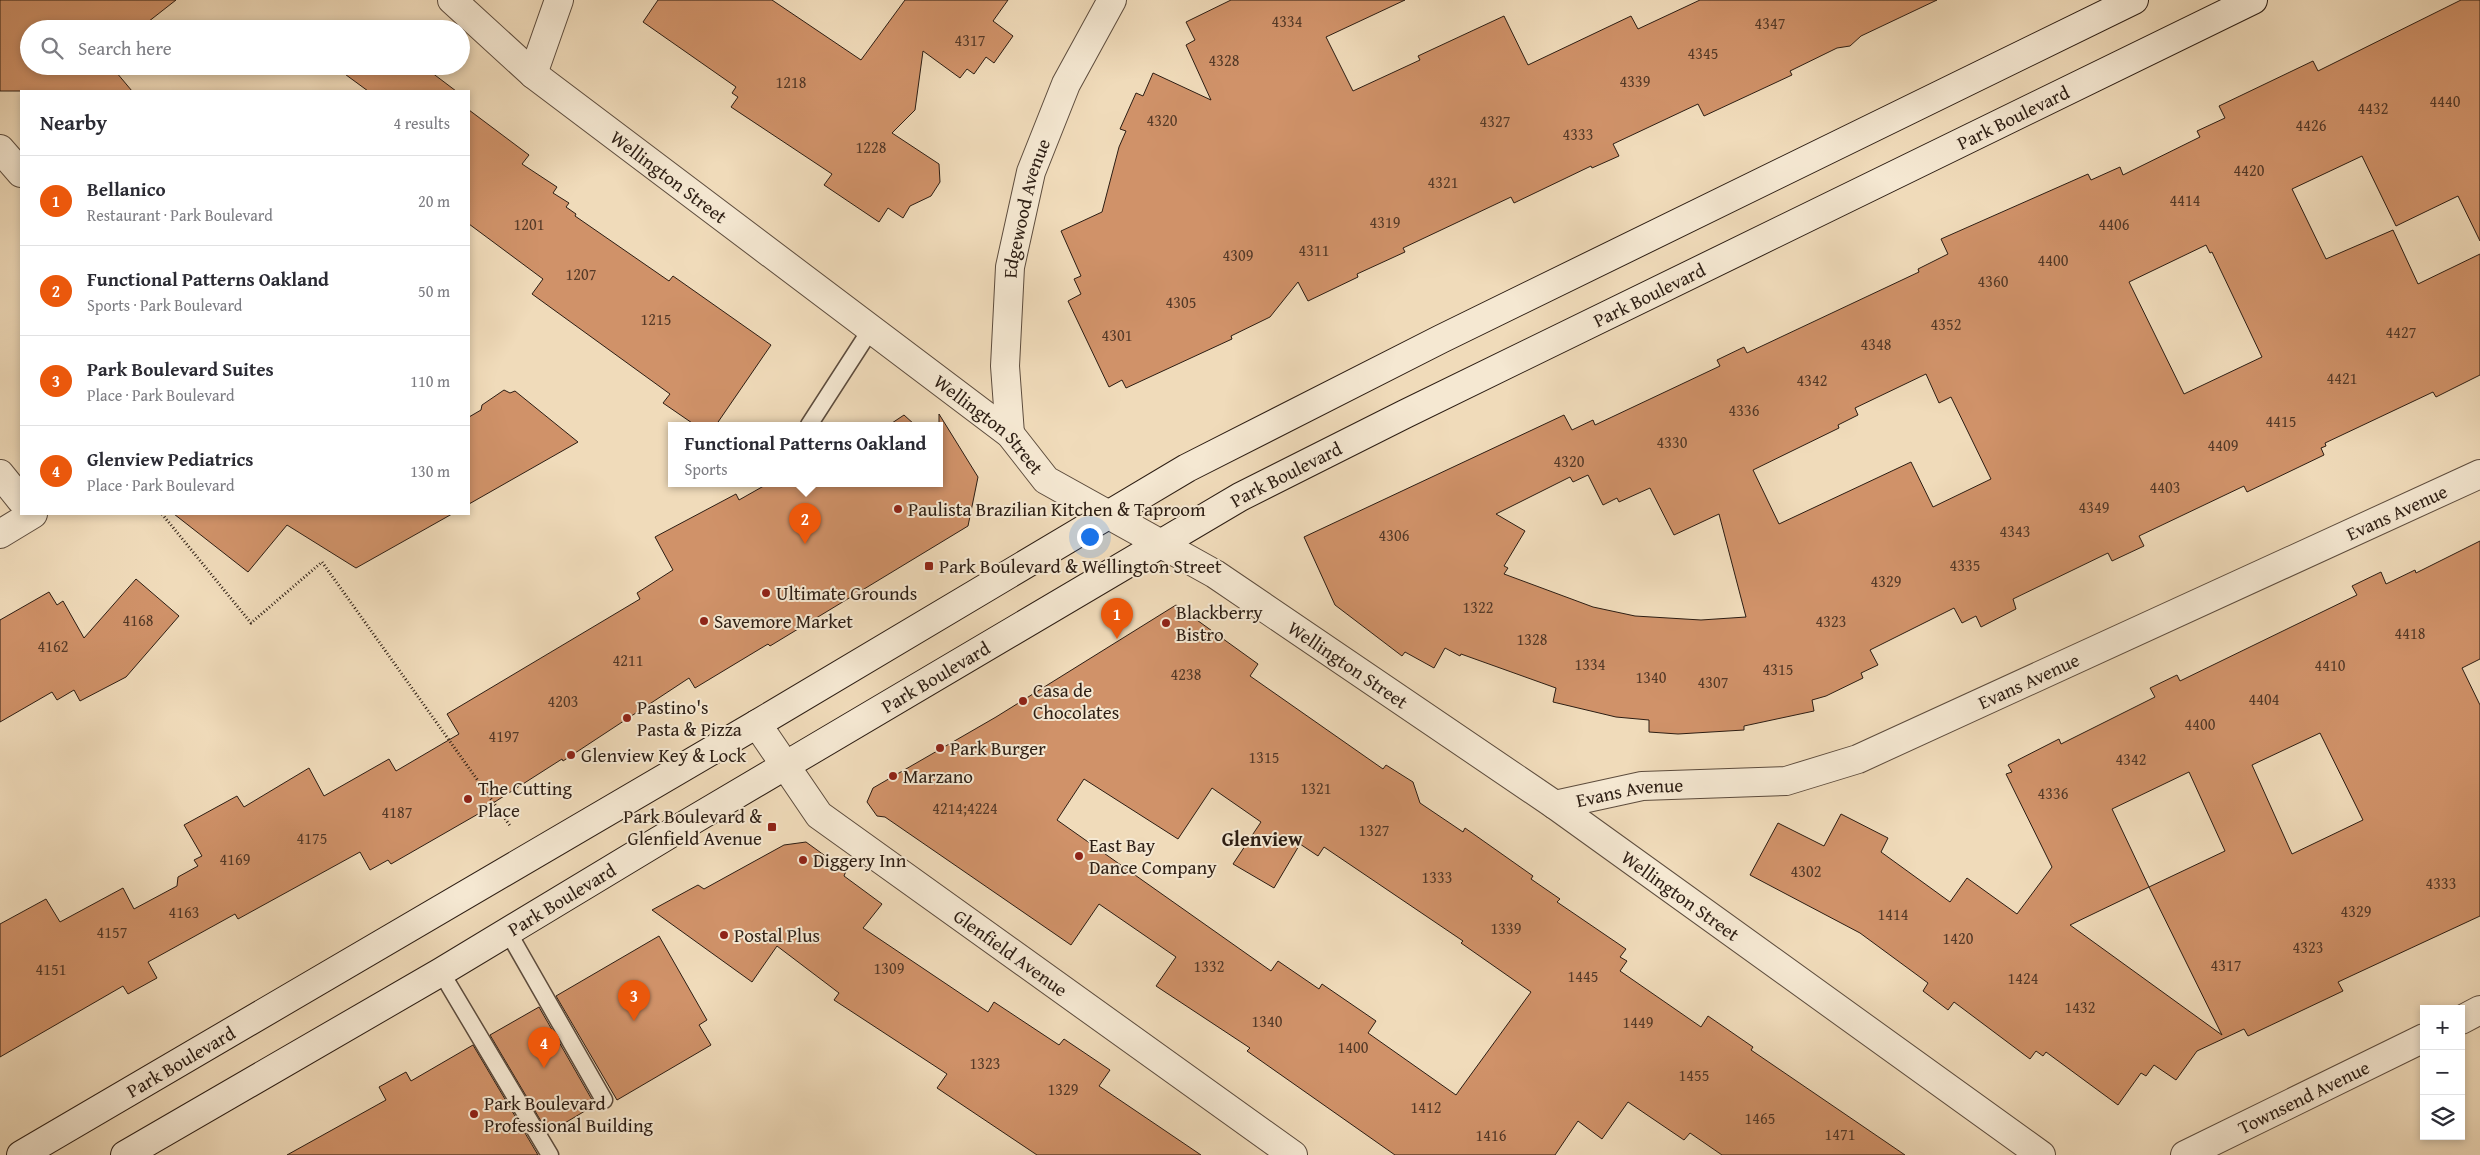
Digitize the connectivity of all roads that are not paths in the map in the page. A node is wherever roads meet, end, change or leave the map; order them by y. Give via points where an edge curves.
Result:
1 (452, 0) edge
2 (559, 0) edge
3 (1112, 0) edge
4 (2134, 0) edge
5 (2253, 0) edge
6 (533, 74) junction
7 (0, 148) edge
8 (20, 172) edge
9 (871, 329) junction
10 (812, 422) edge
11 (1010, 434) junction
12 (0, 474) edge
13 (2480, 474) edge
14 (20, 499) edge
15 (31, 515) edge
16 (1106, 515) junction
17 (0, 534) edge
18 (1161, 545) junction
19 (757, 724) junction
20 (785, 767) junction
21 (1555, 806) junction
22 (508, 932) junction
23 (441, 972) junction
24 (2480, 1010) edge
25 (2465, 1018) edge
26 (2420, 1040) edge
27 (604, 1100) dead end
28 (21, 1155) edge
29 (125, 1155) edge
30 (550, 1155) edge
31 (1293, 1155) edge
32 (2041, 1155) edge
33 (2185, 1155) edge

1 - 6 main road, Wellington Street
2 - 6 main road
3 - 11 main road, Edgewood Avenue via 1066,84 1030,172 1010,267 1005,366
4 - 16 main road, Park Boulevard via 1262,428
5 - 18 main road, Park Boulevard via 1405,414 1240,497
6 - 9 main road, Wellington Street
7 - 8 main road
9 - 10 lane
9 - 11 main road, Wellington Street
11 - 16 main road, Wellington Street via 1046,480
12 - 14 main road
13 - 21 main road, Evans Avenue via 1858,759 1786,781 1642,786
15 - 17 main road
16 - 18 main road, Wellington Street
16 - 19 main road, Park Boulevard
18 - 20 main road, Park Boulevard
18 - 21 main road, Wellington Street via 1215,574
19 - 20 main road, Glenfield Avenue
19 - 28 main road, Park Boulevard
20 - 22 main road, Park Boulevard
20 - 31 main road, Glenfield Avenue via 819,815
21 - 32 main road, Wellington Street
22 - 23 main road, Park Boulevard
22 - 27 lane
23 - 29 main road, Park Boulevard
23 - 30 lane
24 - 25 main road
26 - 33 main road, Townsend Avenue

